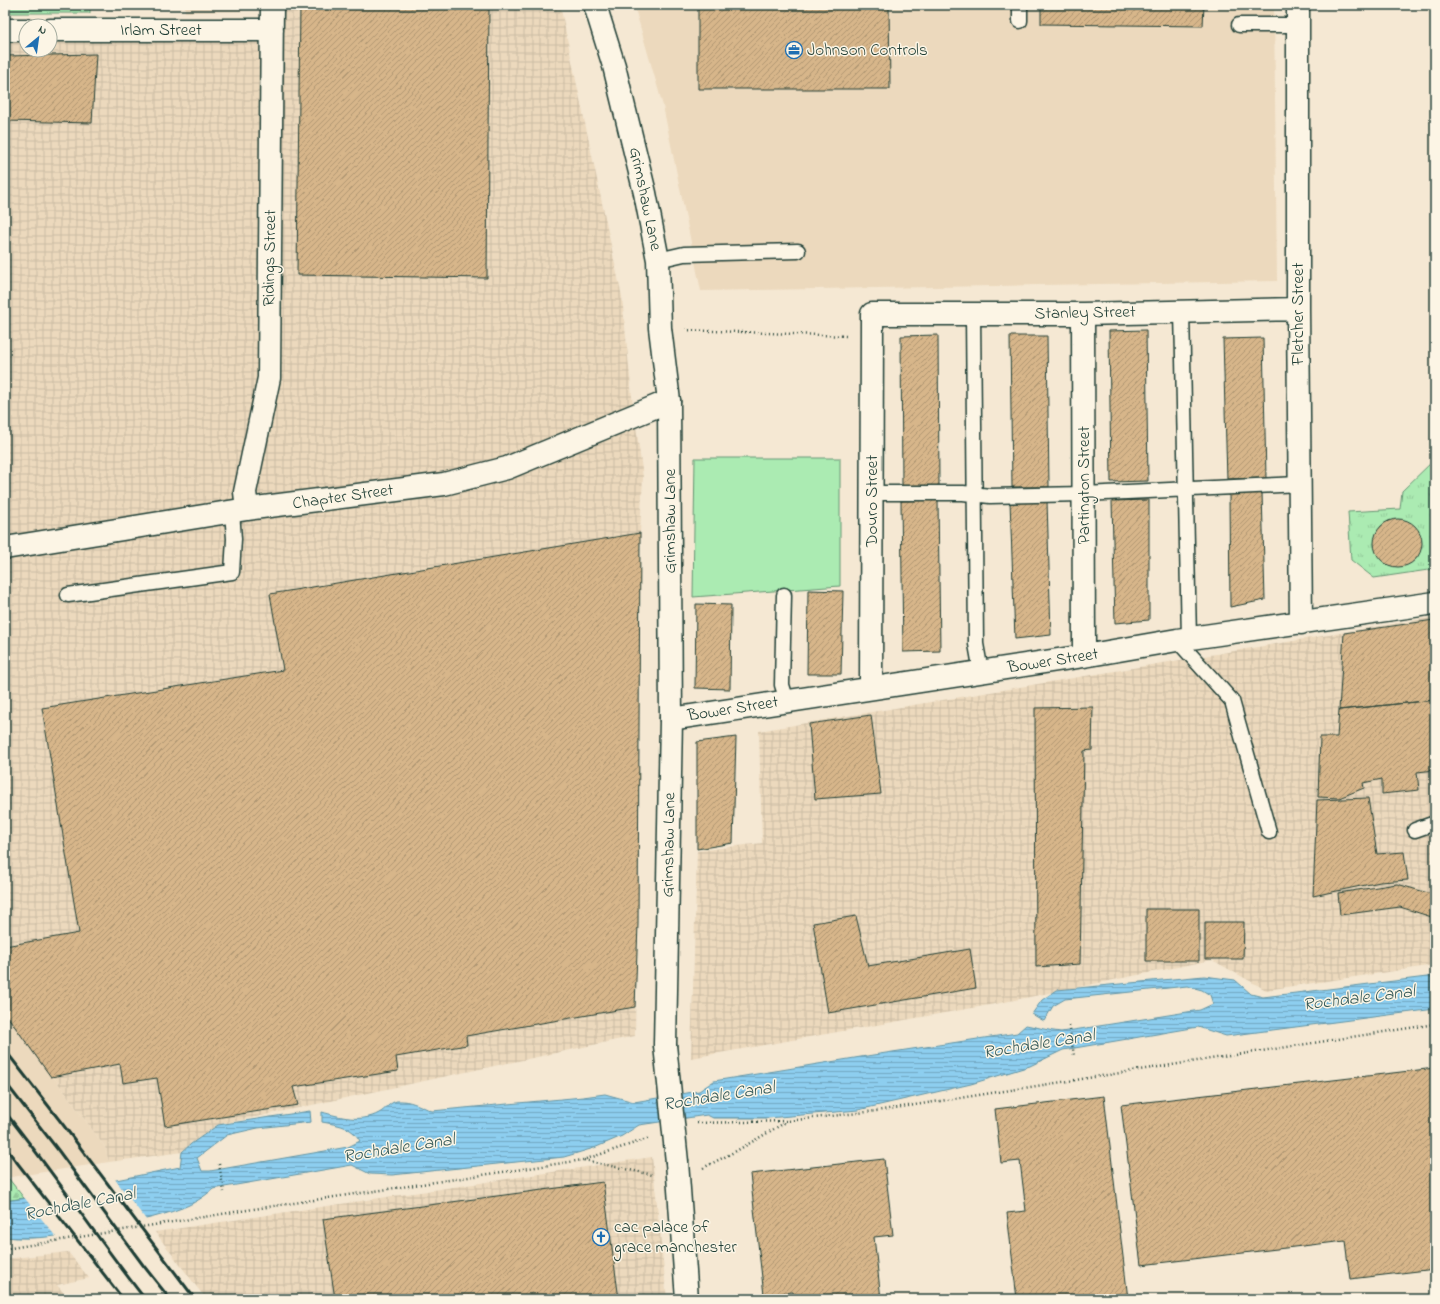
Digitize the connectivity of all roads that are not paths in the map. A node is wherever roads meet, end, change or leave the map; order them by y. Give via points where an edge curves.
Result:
1 (272, 5) edge
2 (595, 5) edge
3 (1020, 5) edge
4 (1297, 15) edge
5 (1020, 21) dead end
6 (1239, 26) dead end
7 (5, 30) edge
8 (18, 30) edge
9 (58, 30) edge
10 (272, 30) junction
11 (798, 251) dead end
12 (658, 260) junction
13 (1298, 309) junction
14 (1182, 312) junction
15 (872, 314) joint
16 (973, 314) junction
17 (1083, 314) junction
18 (669, 401) junction
19 (1300, 484) junction
20 (1186, 489) junction
21 (872, 493) junction
22 (975, 494) junction
23 (1084, 494) junction
24 (240, 510) junction
25 (5, 548) edge
26 (68, 595) dead end
27 (784, 595) dead end
28 (1435, 604) edge
29 (1301, 623) junction
30 (1183, 640) junction
31 (1084, 656) junction
32 (981, 672) junction
33 (871, 688) junction
34 (787, 701) junction
35 (671, 719) junction
36 (1435, 823) edge
37 (1415, 830) dead end
38 (1269, 832) dead end
39 (687, 1299) edge

1 - 10 street, Ridings Street
2 - 12 street, Grimshaw Lane via 614,66 645,193
3 - 5 lane
4 - 6 lane
4 - 13 street, Fletcher Street
7 - 8 street
9 - 10 street, Irlam Street
10 - 24 street, Ridings Street via 268,378 246,492
11 - 12 lane via 684,254
12 - 18 street, Grimshaw Lane via 660,328
13 - 14 street, Stanley Street
13 - 19 street, Fletcher Street
14 - 17 street, Stanley Street
14 - 20 lane
15 - 16 street, Stanley Street
15 - 21 street, Douro Street
16 - 17 street, Stanley Street
16 - 22 lane
17 - 23 street, Partington Street
18 - 24 street, Chapter Street via 507,468 444,484
18 - 35 street, Grimshaw Lane
19 - 20 lane
19 - 29 street, Fletcher Street
20 - 23 lane
20 - 30 lane
21 - 22 lane
21 - 33 street, Douro Street
22 - 23 lane
22 - 32 lane via 976,644
23 - 31 street, Partington Street
24 - 25 street, Chapter Street
24 - 26 lane via 234,538 232,572
27 - 34 lane via 782,685
28 - 29 street, Bower Street
29 - 30 street, Bower Street
30 - 31 street, Bower Street
30 - 38 lane via 1232,701
31 - 32 street, Bower Street
32 - 33 street, Bower Street
33 - 34 street, Bower Street
34 - 35 street, Bower Street
35 - 39 street, Grimshaw Lane, bridge via 665,1045 678,1171
36 - 37 lane

